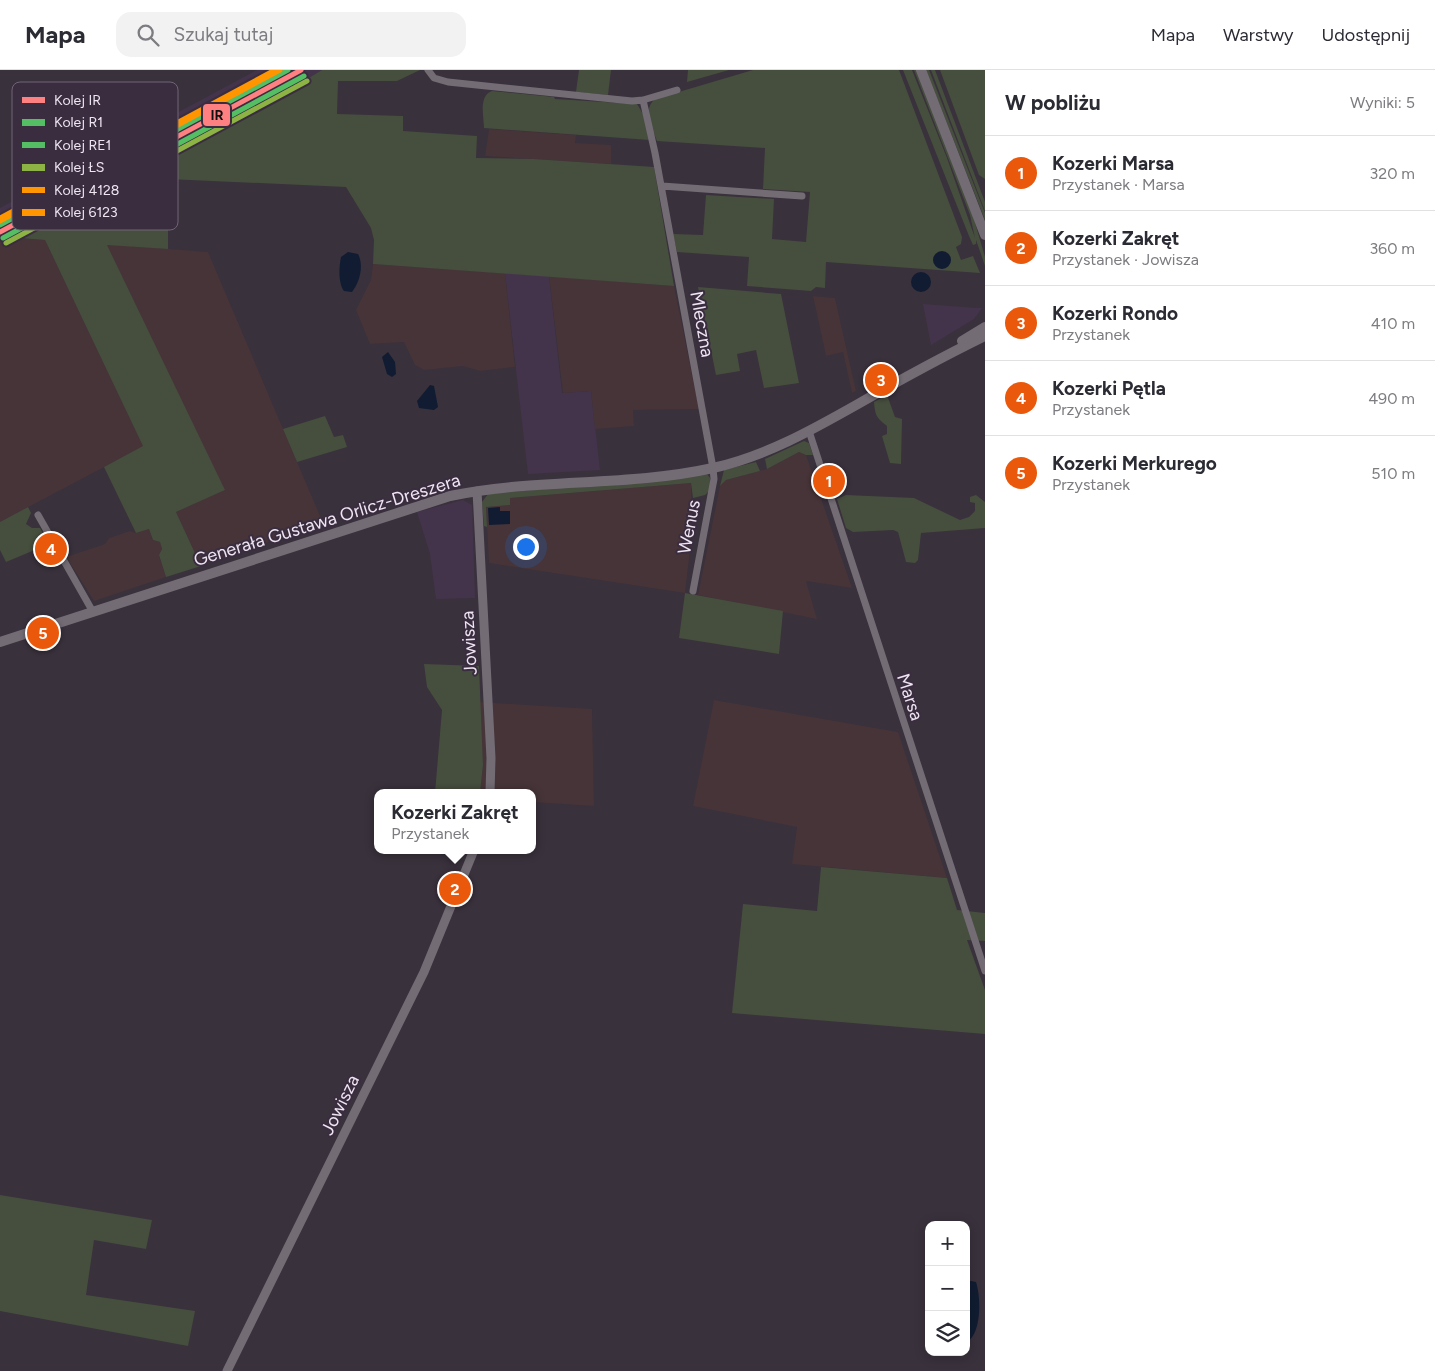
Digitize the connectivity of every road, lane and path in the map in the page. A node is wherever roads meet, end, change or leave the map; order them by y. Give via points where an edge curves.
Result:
1 (428, 70) edge
2 (921, 70) edge
3 (677, 90) dead end
4 (643, 100) junction
5 (662, 186) junction
6 (802, 196) dead end
7 (985, 235) edge
8 (985, 320) edge
9 (982, 335) edge
10 (810, 431) junction
11 (713, 468) junction
12 (477, 491) junction
13 (38, 515) dead end
14 (693, 591) dead end
15 (93, 612) junction
16 (0, 642) edge
17 (490, 789) edge
18 (472, 854) edge
19 (985, 971) edge
20 (227, 1371) edge

1 - 4 street via 434,78 473,86 606,100
2 - 7 main road
3 - 4 street
4 - 5 street, Mleczna
5 - 6 street
5 - 11 street, Mleczna
8 - 9 main road, Generała Gustawa Orlicz-Dreszera
9 - 10 main road, Generała Gustawa Orlicz-Dreszera
10 - 11 main road, Generała Gustawa Orlicz-Dreszera via 759,454
10 - 19 street, Marsa
11 - 12 main road, Generała Gustawa Orlicz-Dreszera
11 - 14 street, Wenus via 714,479
12 - 15 main road, Generała Gustawa Orlicz-Dreszera via 411,508
12 - 17 street, Jowisza
13 - 15 street
15 - 16 main road, Generała Gustawa Orlicz-Dreszera
18 - 20 street, Jowisza via 424,972

